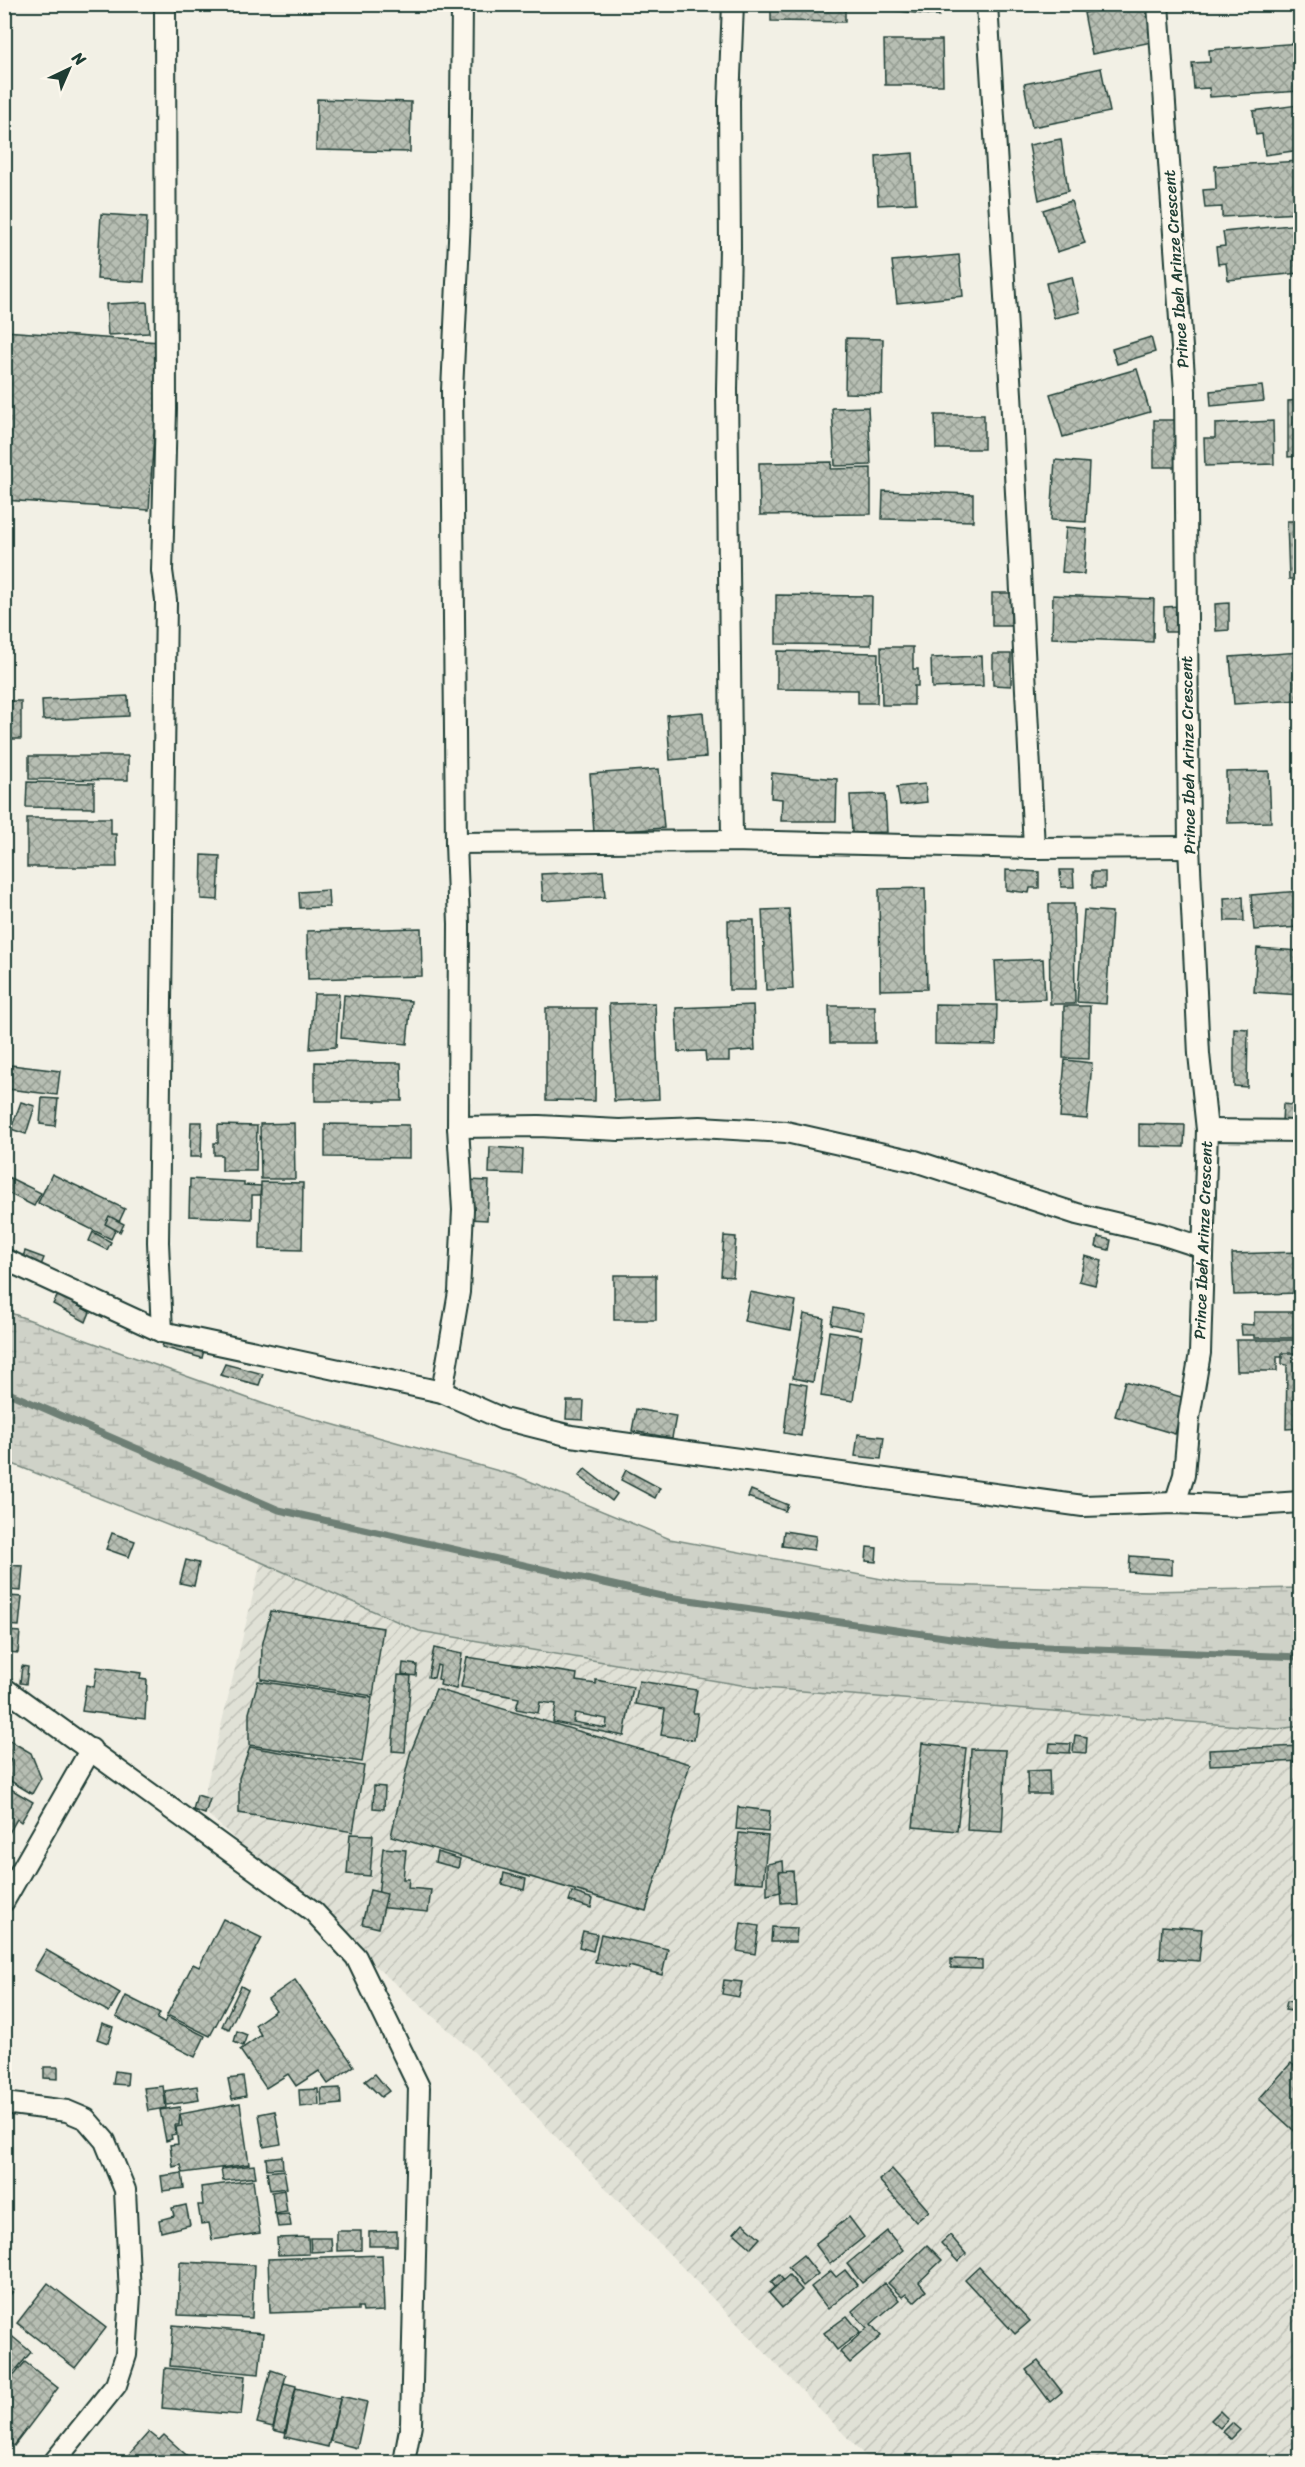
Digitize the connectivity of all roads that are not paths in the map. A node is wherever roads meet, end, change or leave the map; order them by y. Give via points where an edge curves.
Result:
1 (165, 4) edge
2 (462, 4) edge
3 (733, 4) edge
4 (987, 4) edge
5 (1158, 4) edge
6 (732, 842) junction
7 (456, 843) junction
8 (1189, 847) junction
9 (1034, 848) junction
10 (458, 1127) junction
11 (1207, 1130) junction
12 (1300, 1131) edge
13 (1201, 1247) junction
14 (4, 1259) edge
15 (162, 1332) junction
16 (442, 1392) junction
17 (1300, 1502) edge
18 (1175, 1503) junction
19 (4, 1688) edge
20 (91, 1749) junction
21 (4, 1901) edge
22 (4, 2103) edge
23 (54, 2463) edge
24 (404, 2463) edge

1 - 15 street via 166,408 162,571 166,600 158,1242
2 - 7 street via 460,218 452,391
3 - 6 street via 727,389
4 - 9 street
5 - 8 street, Prince Ibeh Arinze Crescent via 1185,391
6 - 7 street
6 - 9 street
7 - 10 street
8 - 9 street
8 - 11 street, Prince Ibeh Arinze Crescent via 1199,1054
10 - 13 street via 700,1127 786,1132 915,1161 1077,1214
10 - 16 street via 463,1210 459,1292
11 - 12 street
11 - 13 street, Prince Ibeh Arinze Crescent
13 - 18 street, Prince Ibeh Arinze Crescent via 1200,1353 1184,1475
14 - 15 street
15 - 16 street
16 - 18 street via 503,1419 571,1436 1083,1506
17 - 18 street via 1241,1506
19 - 20 street
20 - 21 street
20 - 24 street via 314,1912 356,1957 419,2087 411,2424
22 - 23 street via 67,2111 86,2119 105,2141 125,2190 130,2295 126,2355 116,2385

